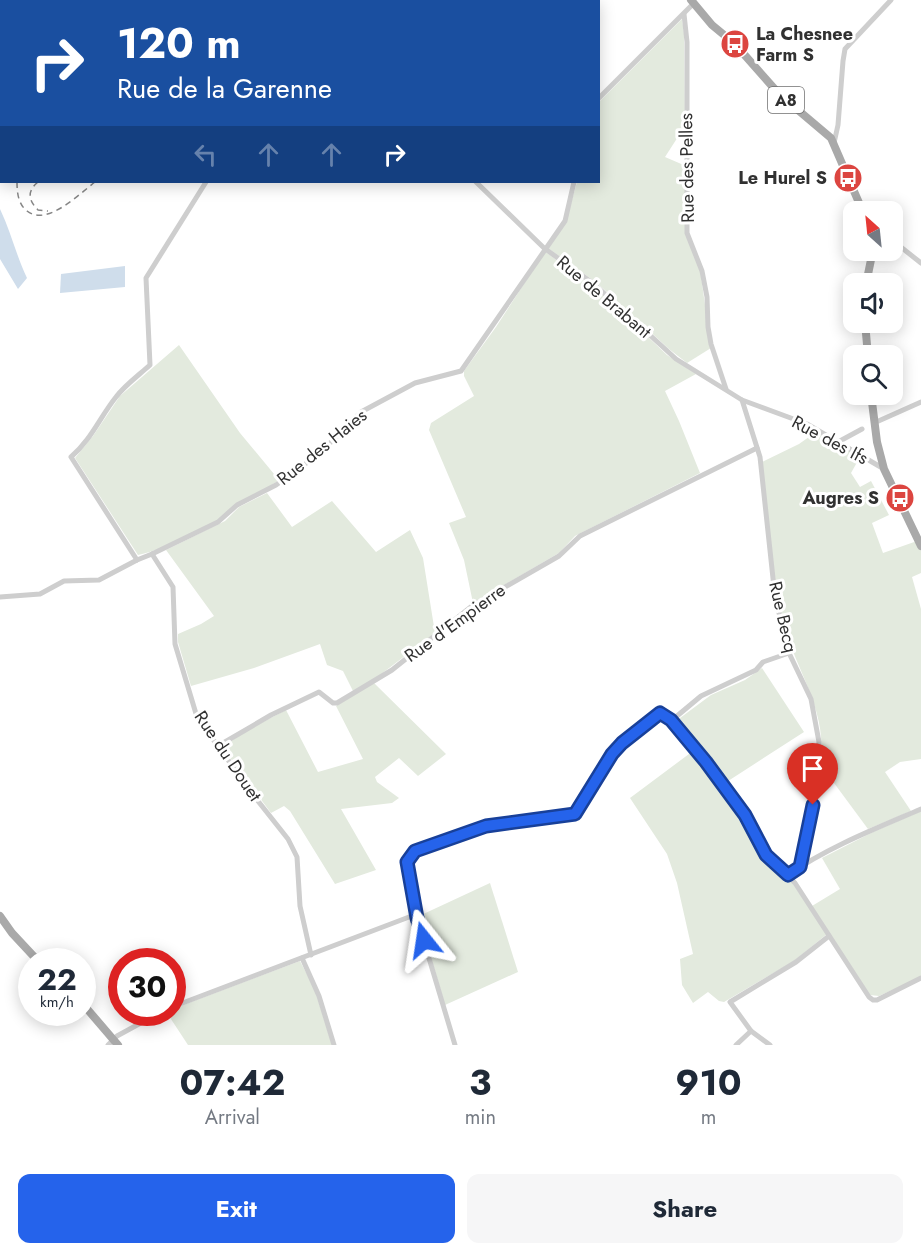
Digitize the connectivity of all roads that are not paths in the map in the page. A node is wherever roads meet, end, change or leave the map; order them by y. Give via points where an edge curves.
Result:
1 (891, 0) edge
2 (692, 2) edge
3 (684, 14) junction
4 (600, 97) edge
5 (834, 144) junction
6 (205, 183) edge
7 (477, 183) edge
8 (574, 183) edge
9 (858, 201) edge
10 (544, 248) junction
11 (903, 249) edge
12 (921, 263) edge
13 (726, 389) junction
14 (742, 400) junction
15 (921, 402) edge
16 (872, 405) edge
17 (873, 423) junction
18 (862, 429) dead end
19 (838, 442) junction
20 (757, 448) junction
21 (884, 469) junction
22 (921, 546) edge
23 (152, 554) junction
24 (137, 560) junction
25 (0, 597) edge
26 (789, 653) junction
27 (671, 720) junction
28 (218, 746) junction
29 (921, 809) edge
30 (800, 867) junction
31 (788, 875) junction
32 (417, 914) junction
33 (0, 916) edge
34 (829, 936) junction
35 (26, 948) edge
36 (311, 955) junction
37 (302, 958) junction
38 (921, 978) edge
39 (186, 1002) edge
40 (96, 1021) edge
41 (140, 1026) edge
42 (751, 1031) junction
43 (113, 1043) edge
44 (334, 1045) edge
45 (455, 1045) edge
46 (736, 1045) edge
47 (770, 1045) edge

1 - 5 street via 845,49
2 - 3 street
2 - 5 main road, A8 via 779,94
3 - 4 street
3 - 13 street, Rue des Pelles via 687,233 702,271 711,344
5 - 9 main road, A8
6 - 24 street via 146,278 150,365 116,396 94,432 71,457
7 - 10 street, Rue de Brabant
8 - 10 street, Rue des Haies via 565,220
10 - 13 street, Rue de Brabant via 594,284 676,359
10 - 23 street, Rue des Haies via 462,371 415,384 361,412 319,454 276,485 237,505 218,522
11 - 12 street
13 - 14 street, Rue de Brabant
14 - 19 street, Rue des Ifs via 807,424
14 - 20 street, Rue Becq
15 - 17 street
16 - 17 main road
17 - 21 main road
18 - 19 street
19 - 21 street, Rue des Ifs
20 - 26 street, Rue Becq via 775,597
20 - 28 street, Rue d'Empierre via 580,536 559,556 472,606 392,670 337,703 319,692
21 - 22 main road
23 - 24 street, Rue des Haies
23 - 28 street, Rue du Douet via 173,587 175,644 198,717
24 - 25 street, Rue des Haies via 99,580 64,581 40,594
26 - 27 street via 701,696
26 - 30 street, Rue Becq via 811,699 819,742 811,820
27 - 31 street via 734,799 766,855
27 - 32 street via 660,713 622,743 575,814 486,826 415,851 407,862
28 - 36 street, Rue du Douet via 288,839 297,857 300,906
29 - 30 street
30 - 31 street
31 - 34 street
32 - 36 street
32 - 45 street
33 - 35 main road
34 - 38 street via 873,1000
34 - 42 street via 796,962 730,1002
36 - 37 street
37 - 39 street
37 - 44 street
40 - 43 main road
41 - 43 street
42 - 46 street
42 - 47 street

